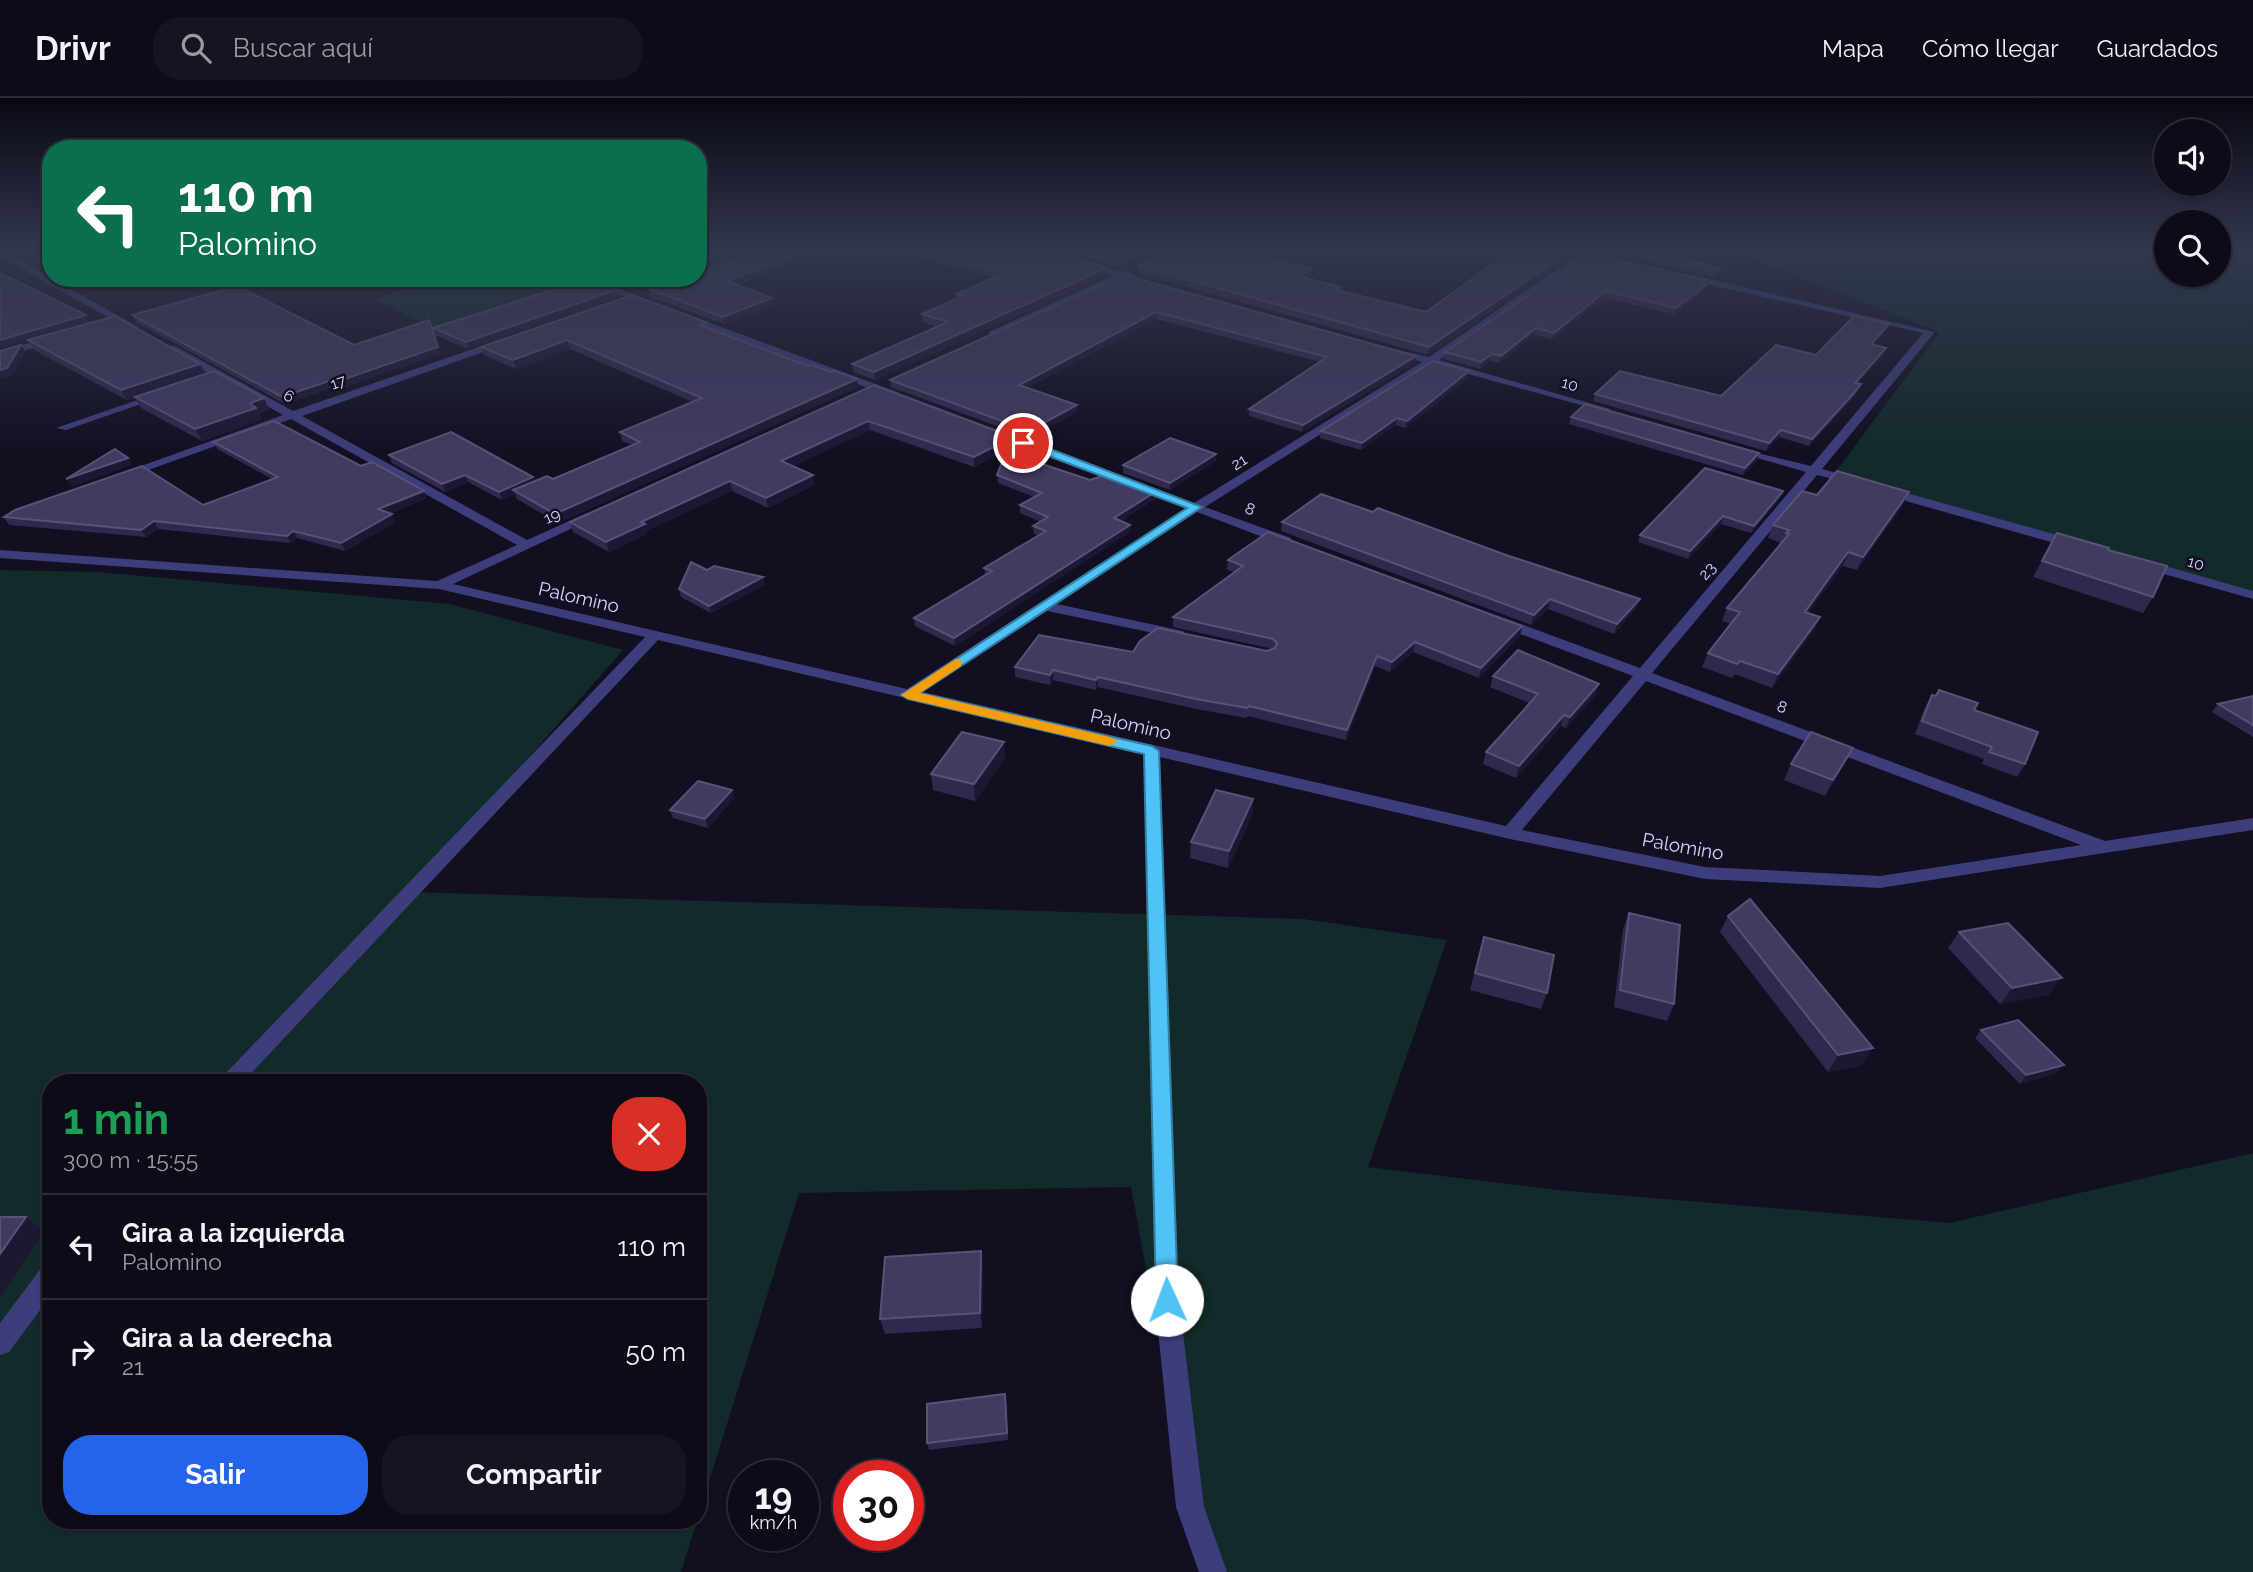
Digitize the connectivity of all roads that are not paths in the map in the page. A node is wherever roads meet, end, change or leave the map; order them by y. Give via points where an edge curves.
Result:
1 (112, 320) edge
2 (124, 320) edge
3 (693, 320) edge
4 (1024, 320) edge
5 (1487, 320) edge
6 (1876, 320) edge
7 (116, 322) junction
8 (144, 333) edge
9 (61, 337) edge
10 (986, 337) edge
11 (514, 338) edge
12 (155, 339) edge
13 (1377, 346) edge
14 (0, 354) edge
15 (1430, 361) junction
16 (221, 376) junction
17 (208, 380) edge
18 (168, 393) edge
19 (900, 397) edge
20 (1615, 414) edge
21 (292, 415) junction
22 (977, 426) edge
23 (62, 428) dead end
24 (1721, 444) edge
25 (1814, 471) junction
26 (114, 478) edge
27 (1196, 507) junction
28 (601, 512) edge
29 (526, 545) junction
30 (1298, 545) edge
31 (2093, 550) edge
32 (0, 554) edge
33 (2133, 561) edge
34 (439, 585) junction
35 (2253, 595) edge
36 (1045, 606) junction
37 (1490, 617) edge
38 (654, 636) junction
39 (1189, 637) edge
40 (1643, 674) junction
41 (908, 695) junction
42 (1152, 751) junction
43 (2253, 824) edge
44 (1510, 833) junction
45 (2102, 846) junction
46 (238, 1074) edge
47 (42, 1287) edge
48 (0, 1343) edge
49 (1213, 1572) edge

1 - 7 street
2 - 7 street
3 - 19 street
4 - 10 street
5 - 15 street, 21
6 - 25 street, 23 via 1930,332
7 - 8 street
9 - 14 street
11 - 21 street, 17
12 - 16 street, 6
13 - 15 street, 10
15 - 20 street, 10
15 - 27 street, 21
16 - 17 street
16 - 21 street, 6
18 - 23 street
21 - 26 street, 17
21 - 29 street, 6
22 - 27 street, 8
24 - 25 street
25 - 31 street
25 - 40 street, 23
27 - 30 street, 8
27 - 36 street, 21
28 - 29 street, 19
29 - 34 street, 19
32 - 34 street, Palomino
33 - 35 street, 10
34 - 38 street, Palomino
36 - 39 street
36 - 41 street, 21
37 - 40 street, 8
38 - 41 street, Palomino
38 - 46 street
40 - 44 street, 23
40 - 45 street, 8
41 - 42 street, Palomino
42 - 44 street, Palomino
42 - 49 street via 1167,1300 1190,1507
43 - 45 street, Palomino
44 - 45 street, Palomino via 1705,873 1880,882
47 - 48 street

